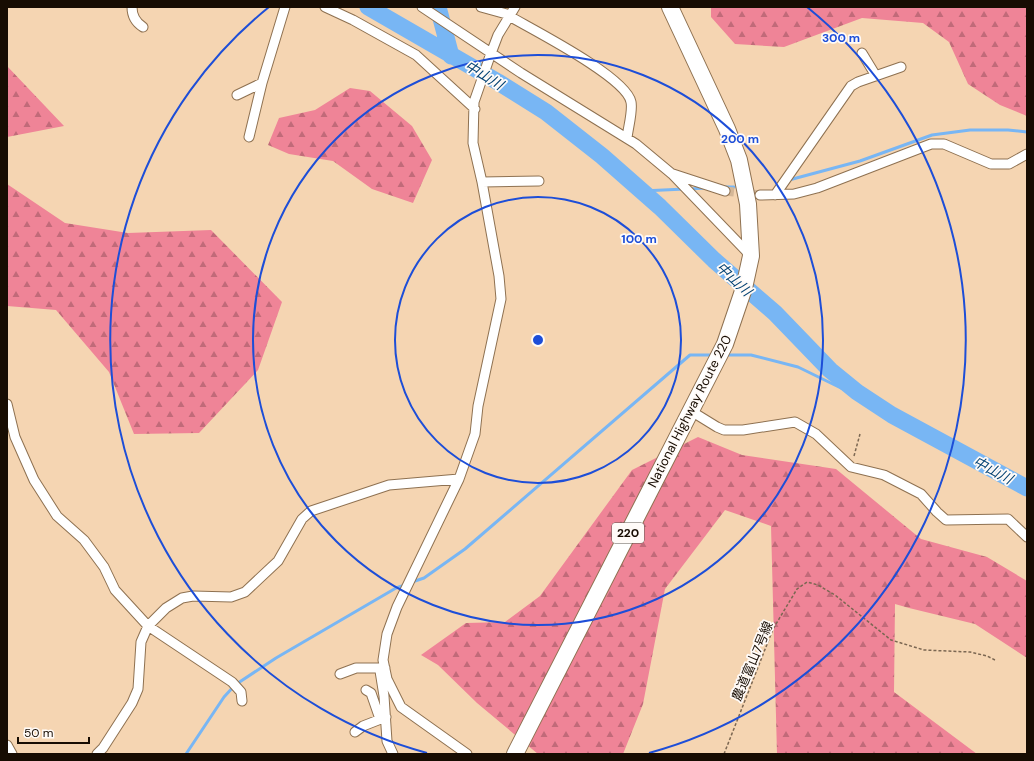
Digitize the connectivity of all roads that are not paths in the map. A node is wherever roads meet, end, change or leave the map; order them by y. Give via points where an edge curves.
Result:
1 (132, 7) edge
2 (285, 7) edge
3 (325, 7) edge
4 (422, 7) edge
5 (481, 7) edge
6 (670, 7) edge
7 (512, 13) edge
8 (143, 27) dead end
9 (862, 53) dead end
10 (490, 54) junction
11 (901, 66) dead end
12 (876, 76) junction
13 (262, 83) junction
14 (237, 95) dead end
15 (474, 109) junction
16 (249, 137) dead end
17 (627, 138) junction
18 (1027, 154) edge
19 (672, 174) junction
20 (539, 181) dead end
21 (482, 182) junction
22 (725, 191) tunnel mouth
23 (775, 195) junction
24 (760, 196) tunnel mouth
25 (751, 256) junction
26 (7, 404) edge
27 (691, 411) junction
28 (459, 479) junction
29 (1027, 537) edge
30 (148, 626) junction
31 (382, 668) junction
32 (340, 674) dead end
33 (366, 690) dead end
34 (242, 701) dead end
35 (383, 718) junction
36 (355, 732) dead end
37 (7, 746) edge
38 (12, 754) edge
39 (97, 754) edge
40 (394, 754) edge
41 (467, 754) edge
42 (515, 754) edge

1 - 8 street via 137,23
2 - 13 street
3 - 15 street via 413,53
4 - 10 street
5 - 7 street
6 - 25 highway, National Highway Route 220 / 220 via 739,160 748,204
7 - 10 street
7 - 17 street via 613,78 625,90 632,108
9 - 12 street
10 - 15 street
10 - 17 street
11 - 12 street
12 - 23 street via 851,86
13 - 14 street
13 - 16 street
15 - 21 street via 472,143
17 - 19 street
18 - 23 street via 1009,164 991,164 944,144 931,144 817,188 794,194
19 - 22 street
19 - 25 street
20 - 21 street
21 - 28 street via 500,276 501,299 478,406 475,434
23 - 24 street
25 - 27 highway, National Highway Route 220 / 220 via 744,288 725,344
26 - 30 street via 15,437 34,480 57,516 84,540 104,567 115,590
27 - 29 street via 724,430 743,430 795,422 816,434 851,468 884,476 921,494 946,520 1008,519
27 - 42 highway, National Highway Route 220 / 220
28 - 30 street via 389,485 311,511 302,519 278,561 245,592 231,597 182,598 166,608
28 - 31 street via 397,607 387,634
30 - 34 street via 232,682 241,692
30 - 39 street via 141,642 138,689 132,703
31 - 32 street via 356,668
31 - 35 street
31 - 41 street via 401,707
33 - 35 street via 371,693
35 - 36 street
35 - 40 street via 388,742
37 - 38 street

